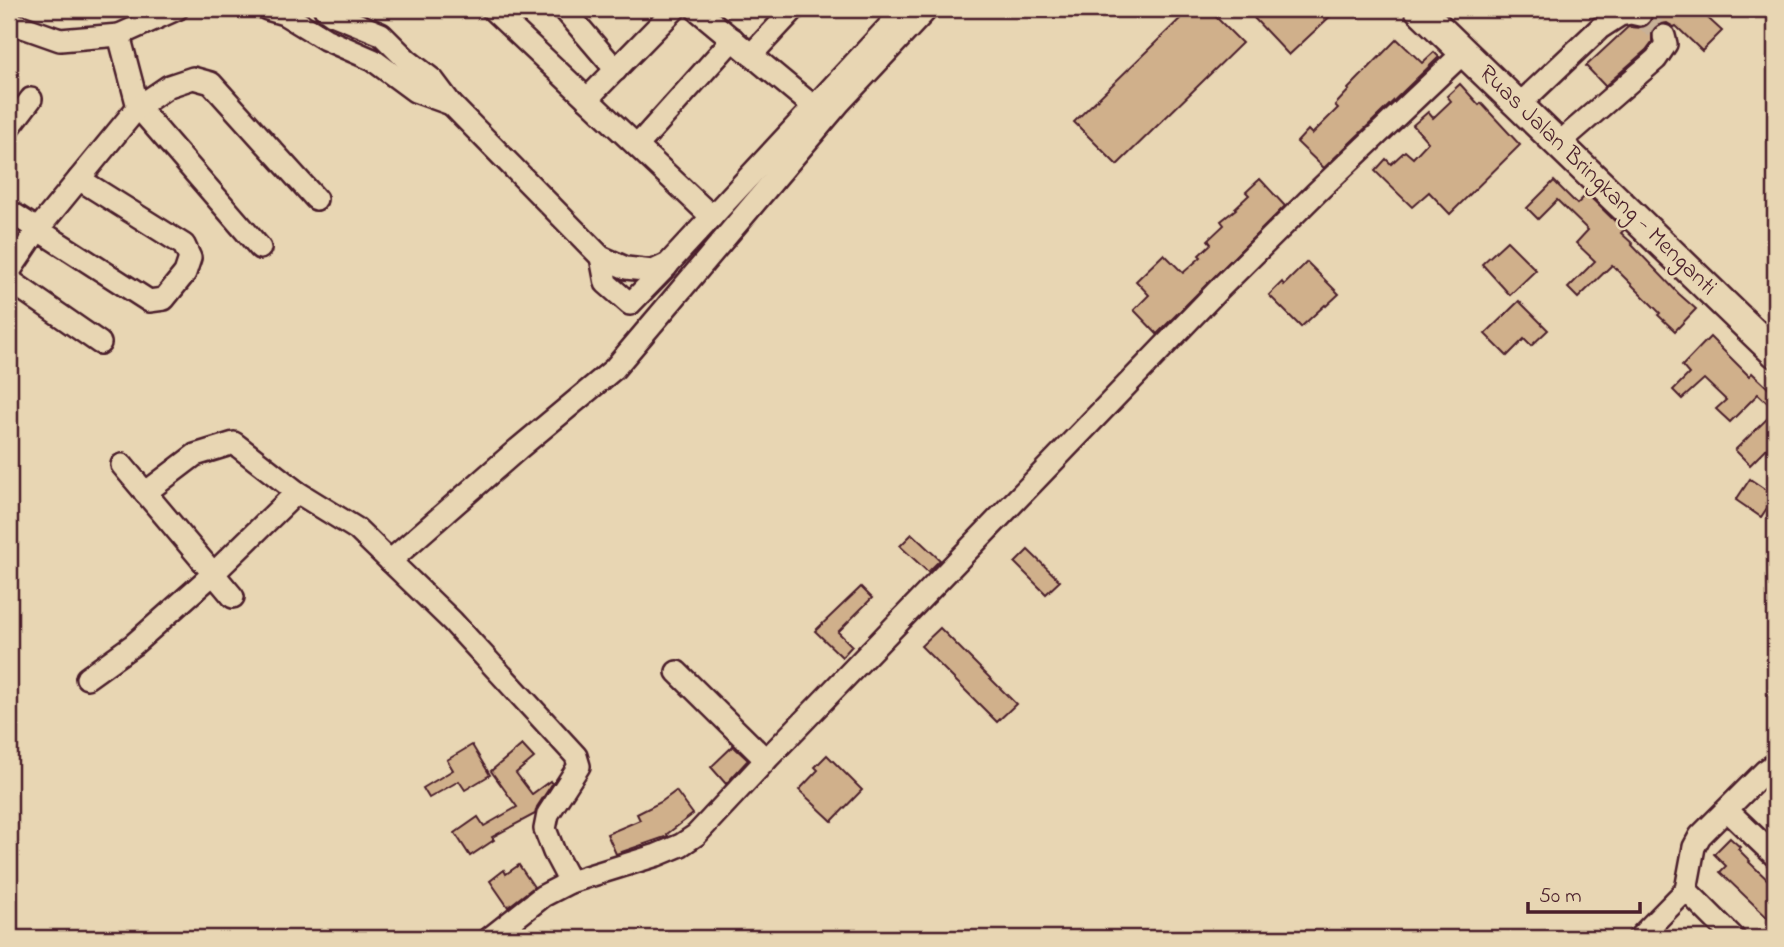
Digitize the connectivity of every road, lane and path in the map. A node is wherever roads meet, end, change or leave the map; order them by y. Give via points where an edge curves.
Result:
1 (177, 9) edge
2 (267, 9) edge
3 (492, 9) edge
4 (564, 9) edge
5 (675, 9) edge
6 (696, 9) edge
7 (794, 9) edge
8 (905, 9) edge
9 (927, 9) edge
10 (1419, 9) edge
11 (328, 11) edge
12 (1640, 15) dead end
13 (9, 22) edge
14 (119, 35) junction
15 (1664, 36) dead end
16 (325, 39) junction
17 (733, 39) junction
18 (1464, 52) junction
19 (751, 55) junction
20 (615, 69) junction
21 (31, 99) dead end
22 (587, 99) junction
23 (451, 104) junction
24 (1519, 104) junction
25 (138, 107) junction
26 (814, 107) junction
27 (9, 128) edge
28 (1558, 144) junction
29 (637, 146) junction
30 (79, 179) junction
31 (316, 199) dead end
32 (9, 211) edge
33 (712, 218) junction
34 (38, 229) junction
35 (260, 248) dead end
36 (601, 257) junction
37 (668, 264) junction
38 (100, 343) dead end
39 (1775, 353) edge
40 (122, 465) dead end
41 (297, 492) junction
42 (145, 493) junction
43 (390, 561) junction
44 (213, 574) junction
45 (233, 597) dead end
46 (677, 672) dead end
47 (87, 678) dead end
48 (766, 760) junction
49 (1775, 764) edge
50 (1727, 810) junction
51 (1775, 856) edge
52 (570, 882) junction
53 (1686, 890) junction
54 (490, 938) edge
55 (1639, 938) edge
56 (1734, 938) edge

1 - 14 street
2 - 16 street
3 - 22 street
4 - 20 street
5 - 20 street
6 - 17 street
7 - 19 street
8 - 26 street
9 - 43 street via 841,102 614,369
10 - 18 main road, Ruas Jalan Bringkang - Menganti
11 - 16 street
11 - 23 street via 381,34 433,80
12 - 24 street via 1620,15 1600,28
13 - 14 street via 60,40
14 - 25 street
15 - 28 street via 1666,44 1656,60
16 - 23 street via 373,60 415,91
17 - 19 street
17 - 29 street
18 - 24 main road, Ruas Jalan Bringkang - Menganti
18 - 48 street via 1219,289
19 - 26 street
20 - 22 street
21 - 27 street
22 - 29 street
23 - 36 street
24 - 28 main road, Ruas Jalan Bringkang - Menganti
25 - 30 street
25 - 31 street via 169,86 193,78 211,83
25 - 35 street
26 - 33 street
28 - 39 main road, Ruas Jalan Bringkang - Menganti
29 - 33 street
30 - 34 street
30 - 34 street via 184,245 190,258 178,282 164,299 149,301
32 - 34 street
33 - 37 street
34 - 38 street via 9,272 12,282
36 - 37 street via 626,268 653,271
36 - 37 street via 606,282 630,304
40 - 42 street
41 - 42 street via 234,443 195,455
41 - 43 street via 357,529
41 - 44 street
42 - 44 street
43 - 52 street via 576,756 579,766 548,814 545,829
44 - 45 street
44 - 47 street via 133,645
46 - 48 street
48 - 52 street via 696,835 681,845
49 - 50 street
50 - 51 street
50 - 53 street via 1700,835
52 - 54 street via 543,896
53 - 55 street
53 - 56 street

